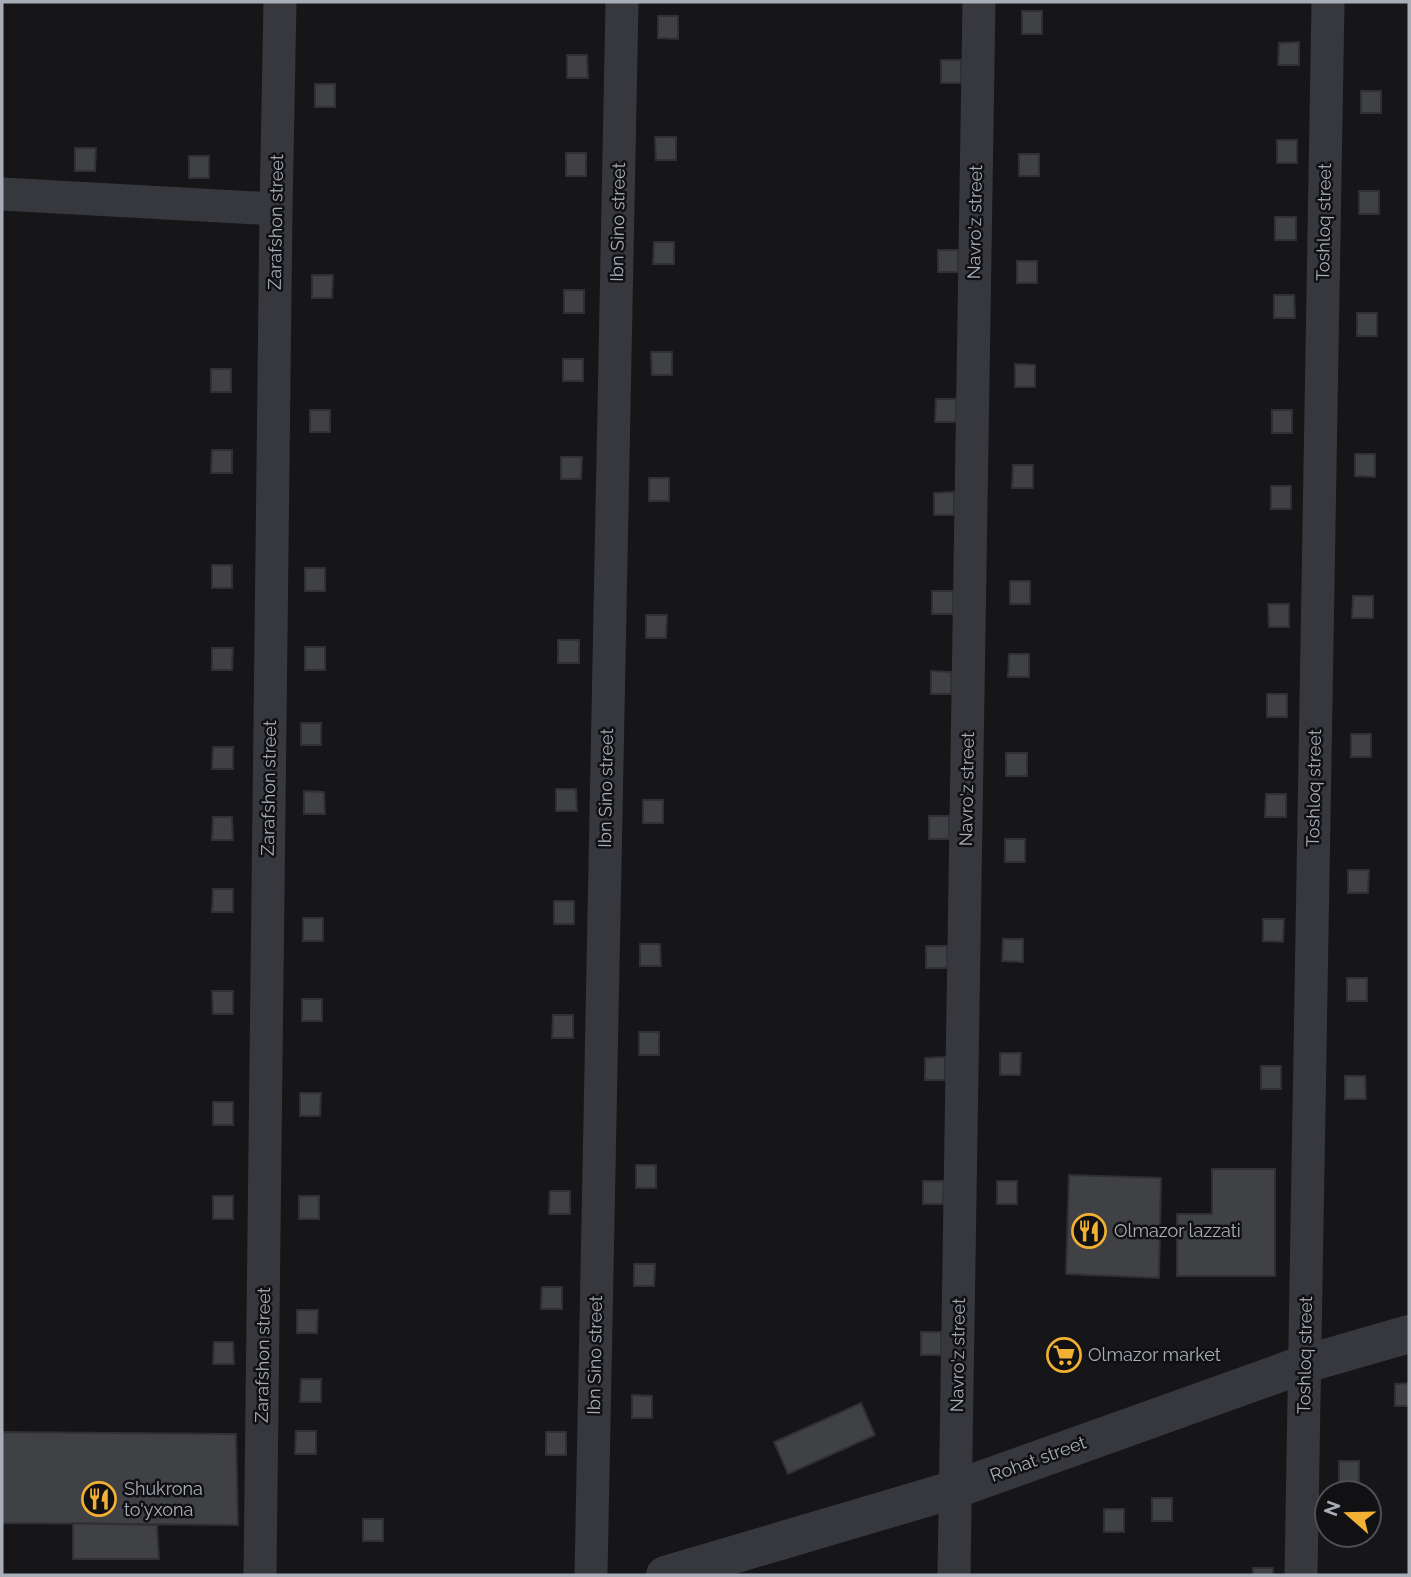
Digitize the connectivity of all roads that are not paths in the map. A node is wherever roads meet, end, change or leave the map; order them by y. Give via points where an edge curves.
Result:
1 (280, 2) edge
2 (622, 2) edge
3 (979, 2) edge
4 (1328, 2) edge
5 (2, 194) edge
6 (276, 209) junction
7 (1409, 1334) edge
8 (1304, 1364) junction
9 (956, 1489) junction
10 (260, 1575) edge
11 (591, 1575) edge
12 (664, 1575) edge
13 (954, 1575) edge
14 (1301, 1575) edge

1 - 6 street, Zarafshon street
2 - 11 street, Ibn Sino street
3 - 9 street, Navro'z street
4 - 8 street, Toshloq street
5 - 6 street
6 - 10 street, Zarafshon street
7 - 8 street, Rohat street
8 - 9 street, Rohat street
8 - 14 street, Toshloq street
9 - 12 street, Rohat street
9 - 13 street, Navro'z street

